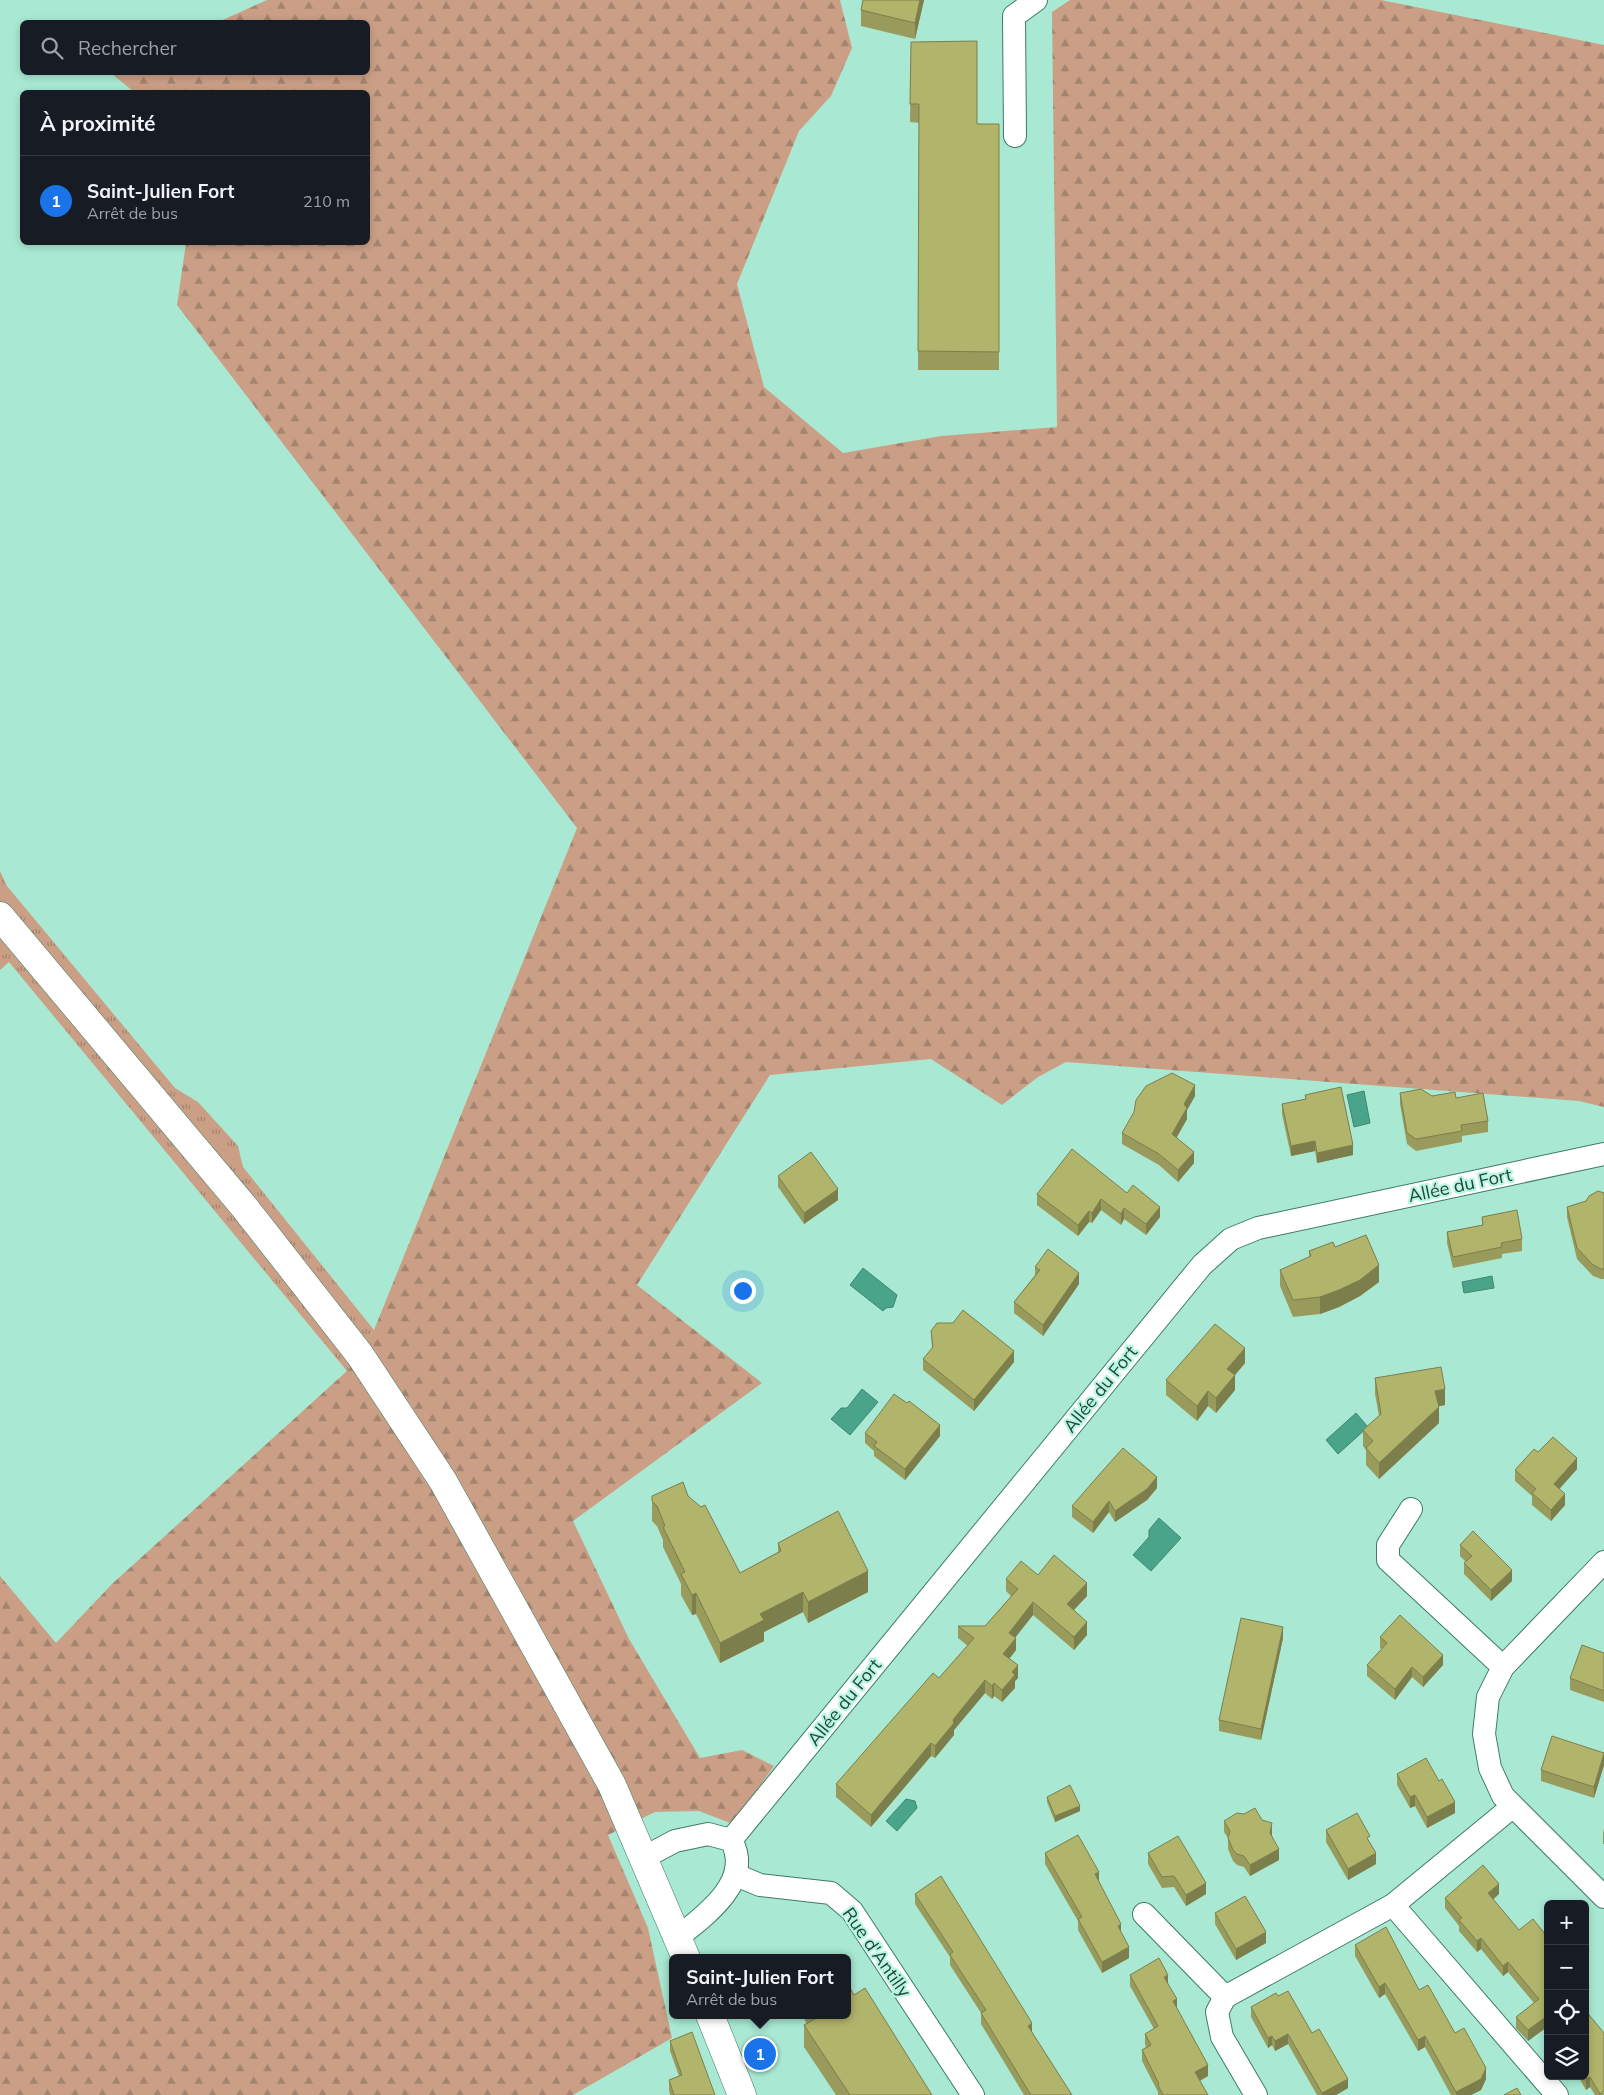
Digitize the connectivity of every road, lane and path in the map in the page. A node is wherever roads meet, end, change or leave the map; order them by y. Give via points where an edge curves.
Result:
1 (1036, 0) edge
2 (1015, 136) dead end
3 (0, 916) edge
4 (1604, 1154) edge
5 (1411, 1509) dead end
6 (1604, 1562) edge
7 (1503, 1668) junction
8 (1512, 1807) junction
9 (731, 1840) junction
10 (645, 1857) junction
11 (736, 1875) junction
12 (1604, 1897) edge
13 (1393, 1905) junction
14 (1144, 1914) dead end
15 (682, 1947) edge
16 (1225, 1997) junction
17 (712, 2019) edge
18 (742, 2095) edge
19 (973, 2095) edge
20 (1256, 2095) edge
21 (1557, 2095) edge

1 - 2 street via 1014,16
3 - 10 main road via 245,1208 360,1354 443,1481 612,1785
4 - 9 street, Allée du Fort via 1258,1228 1231,1239 1202,1265
5 - 7 street via 1388,1545 1388,1560
6 - 7 street
7 - 8 street via 1488,1697 1484,1734 1490,1768
8 - 12 street
8 - 13 street
9 - 10 street via 708,1834 675,1841
9 - 11 street via 737,1851
10 - 15 main road
11 - 15 street via 722,1898 702,1918
11 - 19 street, Rue d'Antilly via 760,1885 832,1894 852,1911
13 - 16 street
13 - 21 street
14 - 16 street
16 - 20 street via 1217,2012 1222,2037
17 - 18 main road

